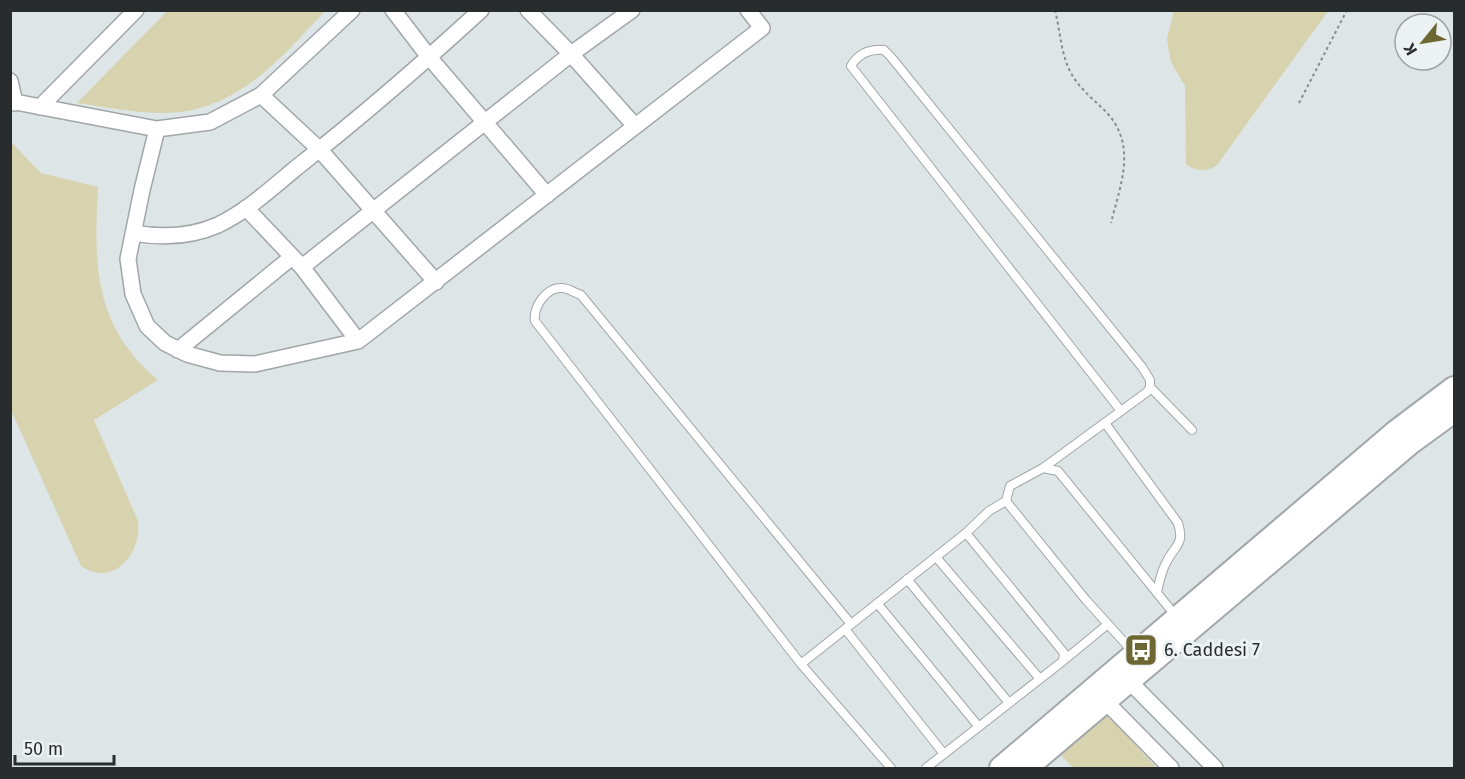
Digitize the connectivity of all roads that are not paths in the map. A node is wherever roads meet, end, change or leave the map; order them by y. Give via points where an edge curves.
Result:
1 (135, 10) edge
2 (352, 10) edge
3 (393, 10) edge
4 (481, 10) edge
5 (528, 10) edge
6 (632, 10) edge
7 (748, 10) edge
8 (571, 54) junction
9 (429, 57) junction
10 (10, 81) edge
11 (261, 95) junction
12 (12, 104) edge
13 (40, 107) junction
14 (484, 122) junction
15 (635, 126) junction
16 (157, 129) junction
17 (320, 150) junction
18 (548, 195) junction
19 (246, 208) junction
20 (375, 211) junction
21 (133, 233) junction
22 (297, 262) junction
23 (436, 282) junction
24 (358, 341) junction
25 (178, 350) junction
26 (1150, 387) junction
27 (1455, 388) edge
28 (1121, 411) junction
29 (1455, 411) edge
30 (1105, 423) junction
31 (1192, 430) dead end
32 (1043, 468) junction
33 (1006, 501) junction
34 (966, 533) junction
35 (936, 557) junction
36 (907, 579) junction
37 (1156, 592) junction
38 (877, 603) junction
39 (1178, 618) junction
40 (1108, 624) junction
41 (848, 627) junction
42 (1135, 654) junction
43 (1063, 661) junction
44 (801, 664) junction
45 (1040, 679) junction
46 (1129, 681) junction
47 (1105, 701) junction
48 (1009, 703) junction
49 (979, 727) junction
50 (944, 754) junction
51 (891, 768) edge
52 (926, 768) edge
53 (1001, 768) edge
54 (1026, 768) edge
55 (1171, 768) edge
56 (1215, 768) edge

1 - 13 street
2 - 11 street
3 - 9 street
4 - 9 street
5 - 8 street
6 - 8 street
7 - 15 street via 762,28
8 - 14 street
8 - 15 street
9 - 14 street
9 - 17 street
10 - 12 street
11 - 16 street via 210,122
11 - 17 street
12 - 13 street
13 - 16 street
14 - 18 street
14 - 20 street
15 - 18 street
16 - 21 street
17 - 19 street
17 - 20 street
18 - 23 street
19 - 21 street via 218,225 186,235
19 - 22 street
20 - 22 street
20 - 23 street
21 - 25 street via 128,260 134,294 147,326
22 - 24 street
22 - 25 street
23 - 24 street
24 - 25 street via 255,364 220,363
26 - 28 lane
26 - 28 lane via 1142,367 891,57 877,49 856,58 851,66
26 - 31 lane
27 - 39 street via 1397,431
28 - 30 lane
29 - 46 street via 1410,442
30 - 32 lane
30 - 37 lane via 1178,523 1182,536 1166,563
32 - 33 lane via 1010,486
32 - 37 lane via 1058,471
33 - 34 lane via 989,510
33 - 40 lane
34 - 35 lane
34 - 43 lane via 1064,653
35 - 36 lane
35 - 45 lane
36 - 38 lane
36 - 48 lane
37 - 39 lane
38 - 41 lane
38 - 49 lane
39 - 42 street
40 - 42 lane
40 - 43 lane
41 - 44 lane
41 - 44 lane via 580,295 562,288 546,295 537,304 535,321
41 - 50 lane
42 - 53 street
43 - 45 lane
44 - 51 lane
45 - 48 lane
46 - 47 street
46 - 56 street
47 - 54 street
47 - 55 street
48 - 49 lane
49 - 50 lane
50 - 52 lane

